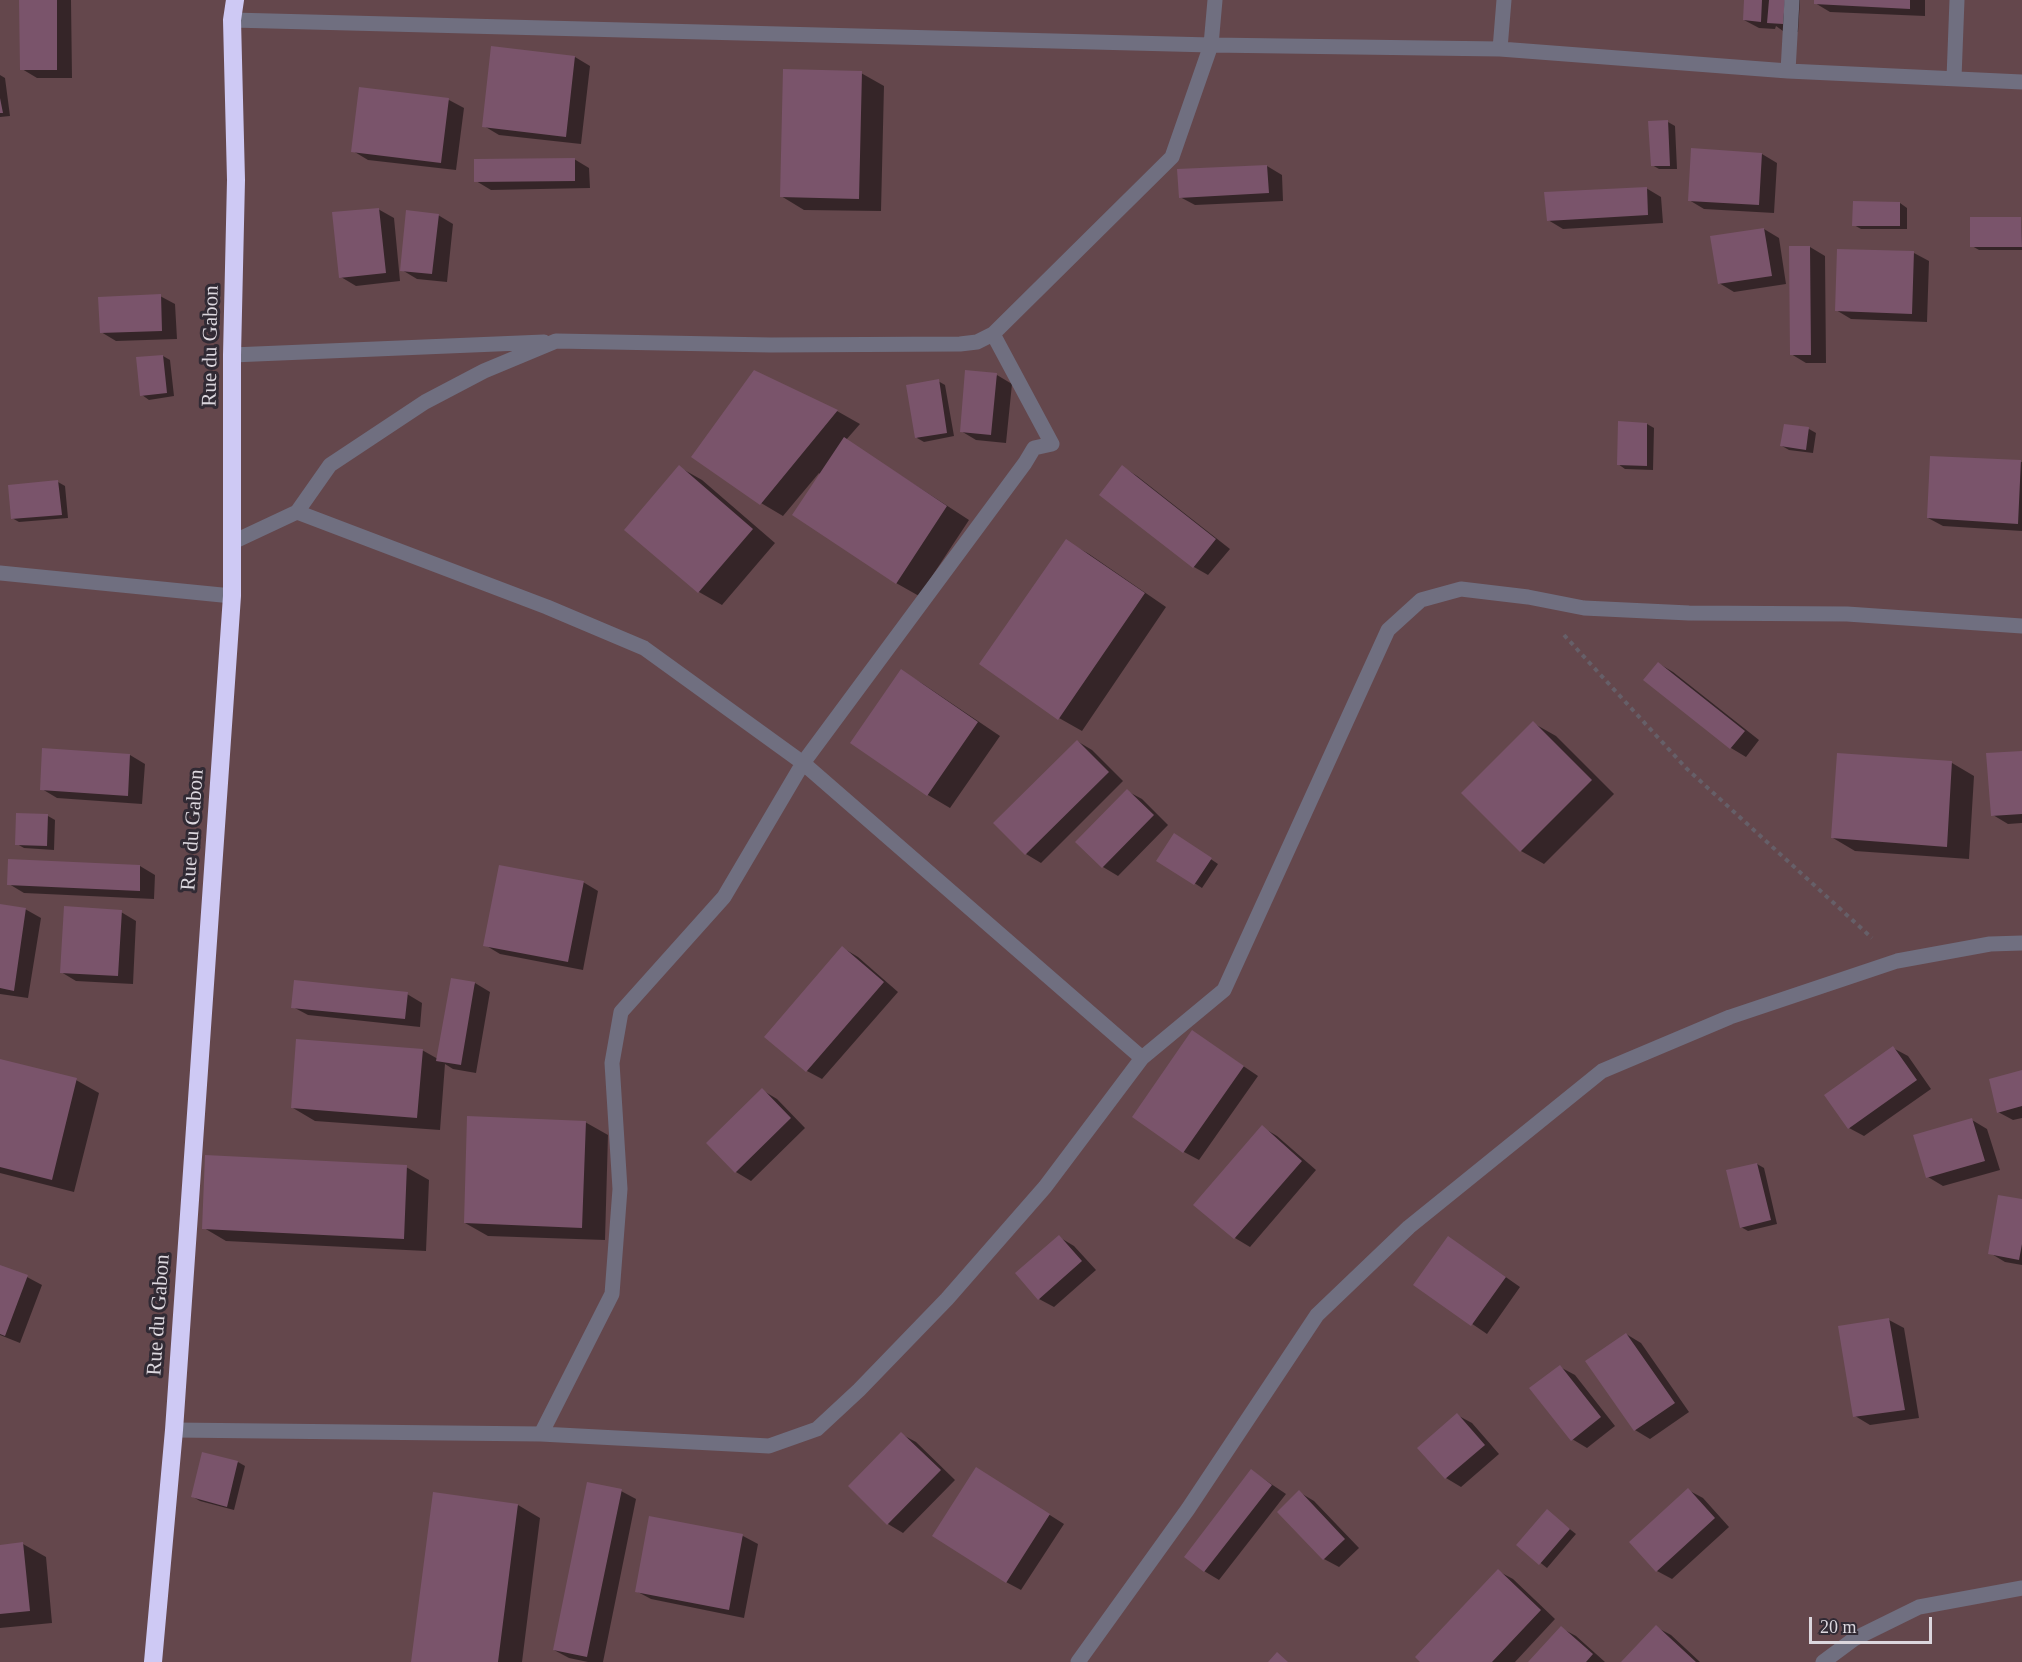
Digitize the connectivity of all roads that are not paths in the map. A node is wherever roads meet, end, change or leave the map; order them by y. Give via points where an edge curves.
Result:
1 (235, 0) edge
2 (1215, 0) edge
3 (1504, 0) edge
4 (1792, 0) edge
5 (1957, 0) edge
6 (232, 20) junction
7 (1211, 45) junction
8 (1500, 49) junction
9 (1788, 71) junction
10 (1954, 78) junction
11 (2022, 82) edge
12 (993, 334) junction
13 (555, 341) junction
14 (232, 355) junction
15 (297, 512) junction
16 (233, 542) junction
17 (0, 573) edge
18 (232, 596) junction
19 (2022, 626) edge
20 (803, 763) junction
21 (2022, 943) edge
22 (1142, 1058) junction
23 (174, 1430) junction
24 (541, 1434) junction
25 (2022, 1588) edge
26 (153, 1662) edge
27 (1078, 1662) edge
28 (1823, 1662) edge

1 - 6 highway, Rue du Gabon
2 - 7 street
3 - 8 street
4 - 9 street
5 - 10 street
6 - 7 street
6 - 14 highway, Rue du Gabon via 236,180
7 - 8 street
7 - 12 street via 1172,157
8 - 9 street
9 - 10 street
10 - 11 street
12 - 13 street via 960,344
12 - 20 street via 1052,444 1034,448
13 - 14 street
13 - 15 street via 484,371 425,402 330,465
14 - 16 highway, Rue du Gabon
15 - 16 street
15 - 20 street via 644,648
16 - 18 highway, Rue du Gabon
17 - 18 street
18 - 23 highway, Rue du Gabon
19 - 22 street via 1847,614 1584,608 1461,589 1420,600 1388,630 1224,990
20 - 22 street
20 - 24 street via 724,897 621,1012 612,1063 620,1189 612,1294
21 - 27 street via 1990,944 1897,961 1730,1017 1602,1071 1408,1227 1317,1315 1188,1509
22 - 24 street via 1038,1196 947,1299 817,1429 769,1446
23 - 24 street
23 - 26 highway, Rue du Gabon
25 - 28 street via 1919,1607 1854,1639

